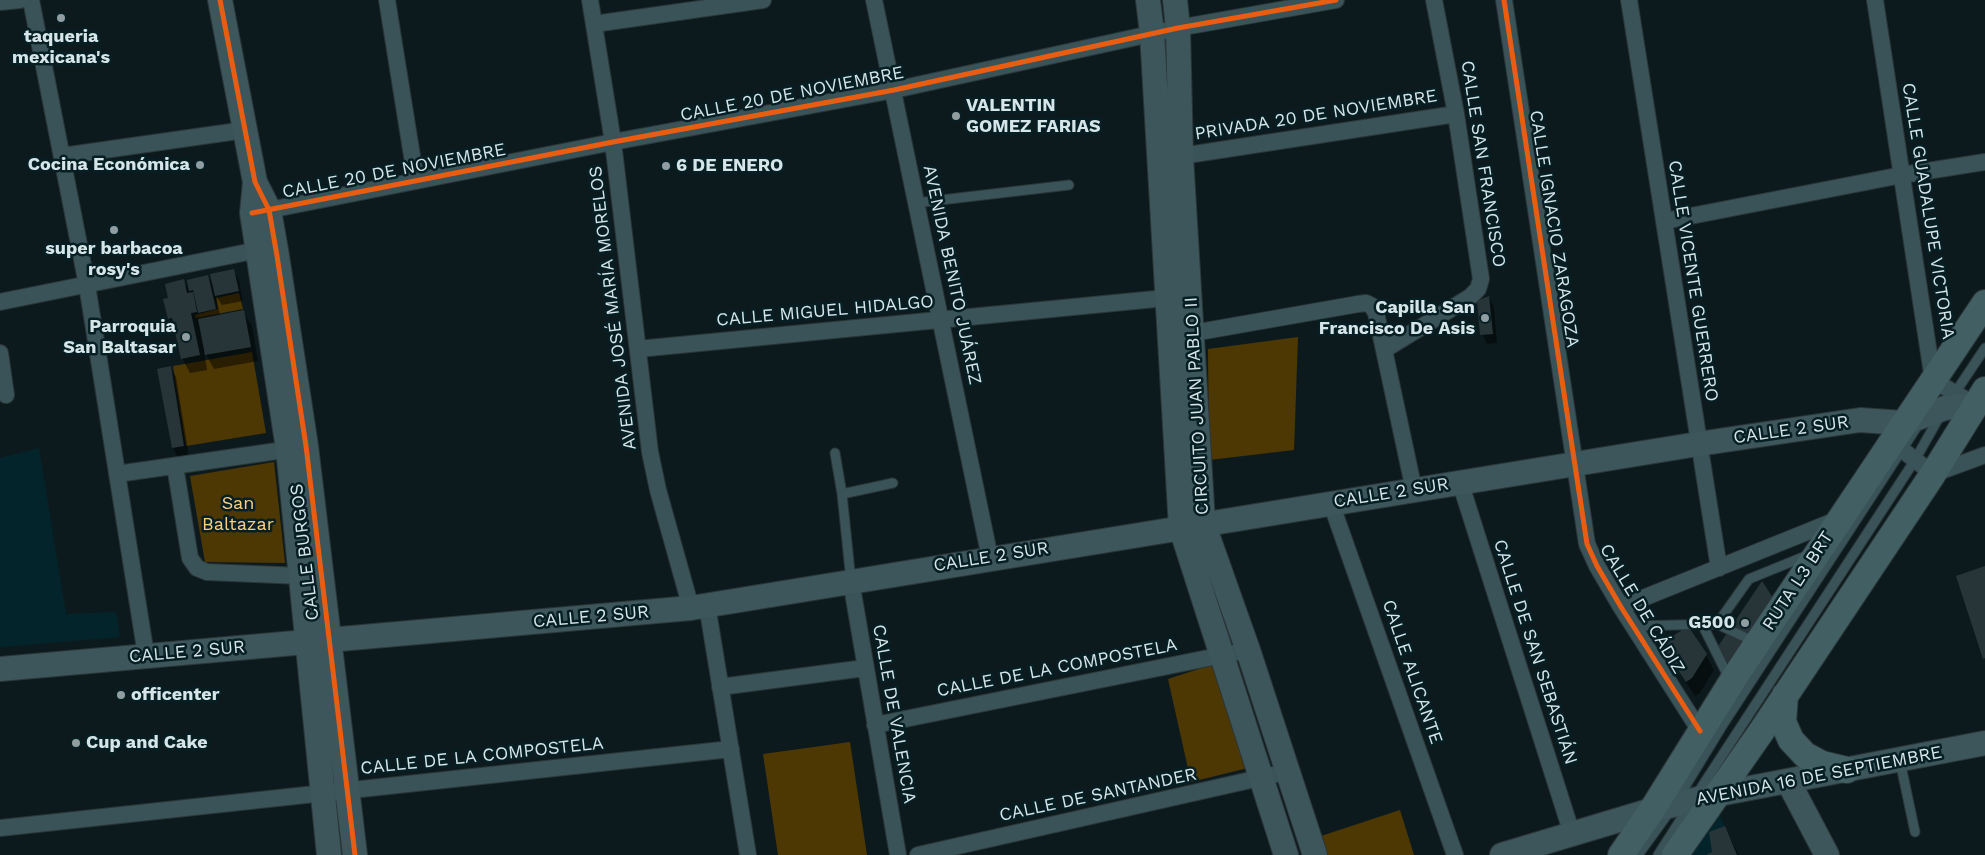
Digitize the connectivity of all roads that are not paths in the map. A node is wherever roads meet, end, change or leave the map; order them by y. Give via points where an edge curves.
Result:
1 (20, 0) edge
2 (31, 0) edge
3 (220, 0) edge
4 (388, 0) edge
5 (590, 0) edge
6 (764, 0) edge
7 (874, 0) edge
8 (1148, 0) edge
9 (1175, 0) edge
10 (1336, 0) edge
11 (1434, 0) edge
12 (1504, 0) edge
13 (1629, 0) edge
14 (1875, 0) edge
15 (0, 2) edge
16 (594, 24) junction
17 (1178, 28) junction
18 (1152, 33) junction
19 (894, 90) junction
20 (1456, 114) junction
21 (246, 130) junction
22 (613, 142) junction
23 (62, 156) junction
24 (1181, 156) junction
25 (1985, 162) edge
26 (1902, 175) junction
27 (416, 181) junction
28 (1069, 185) dead end
29 (915, 203) junction
30 (261, 212) junction
31 (1665, 221) junction
32 (266, 248) junction
33 (87, 285) junction
34 (1166, 298) junction
35 (0, 302) edge
36 (1985, 302) edge
37 (942, 321) junction
38 (1193, 333) junction
39 (1985, 348) edge
40 (638, 349) junction
41 (1384, 350) junction
42 (0, 353) edge
43 (6, 394) dead end
44 (1935, 414) edge
45 (1698, 444) junction
46 (297, 448) junction
47 (835, 452) dead end
48 (1985, 455) edge
49 (1576, 463) junction
50 (175, 466) junction
51 (117, 474) junction
52 (1460, 482) junction
53 (893, 483) dead end
54 (1414, 490) junction
55 (842, 494) junction
56 (1331, 503) junction
57 (1840, 518) junction
58 (1192, 526) junction
59 (1818, 552) junction
60 (990, 558) junction
61 (1719, 568) junction
62 (302, 576) junction
63 (851, 581) junction
64 (699, 607) junction
65 (1622, 607) junction
66 (1702, 624) junction
67 (1717, 624) junction
68 (1633, 626) junction
69 (317, 640) junction
70 (1757, 643) junction
71 (1248, 650) junction
72 (146, 655) junction
73 (1223, 655) junction
74 (864, 668) junction
75 (0, 669) edge
76 (1731, 682) junction
77 (720, 687) junction
78 (1785, 695) junction
79 (875, 725) junction
80 (1700, 731) junction
81 (1985, 744) edge
82 (731, 749) junction
83 (1900, 760) junction
84 (1847, 770) junction
85 (1286, 772) junction
86 (1260, 779) junction
87 (1788, 781) junction
88 (349, 792) junction
89 (321, 794) junction
90 (1719, 794) junction
91 (1673, 805) junction
92 (0, 828) edge
93 (1916, 832) dead end
94 (1572, 834) junction
95 (329, 855) edge
96 (355, 855) edge
97 (748, 855) edge
98 (898, 855) edge
99 (918, 855) edge
100 (1286, 855) edge
101 (1315, 855) edge
102 (1455, 855) edge
103 (1502, 855) edge
104 (1621, 855) edge
105 (1638, 855) edge
106 (1658, 855) edge
107 (1676, 855) edge
108 (1827, 855) edge

1 - 15 street
2 - 23 street
3 - 21 main road, CALLE BURGOS
4 - 27 street
5 - 16 street, AVENIDA JOSÉ MARÍA MORELOS
6 - 16 street
7 - 19 street, AVENIDA BENITO JUÁREZ
8 - 18 main road, CIRCUITO JUAN PABLO II
9 - 17 main road, CIRCUITO JUAN PABLO II
10 - 17 street, CALLE 20 DE NOVIEMBRE
11 - 20 street, CALLE SAN FRANCISCO
12 - 49 street, CALLE IGNACIO ZARAGOZA
13 - 31 street, CALLE VICENTE GUERRERO
14 - 26 street, CALLE GUADALUPE VICTORIA
16 - 22 street, AVENIDA JOSÉ MARÍA MORELOS
17 - 18 street, CALLE 20 DE NOVIEMBRE
17 - 24 main road, CIRCUITO JUAN PABLO II
18 - 19 street, CALLE 20 DE NOVIEMBRE
18 - 34 main road, CIRCUITO JUAN PABLO II
19 - 22 street, CALLE 20 DE NOVIEMBRE
19 - 29 street, AVENIDA BENITO JUÁREZ
20 - 24 street, PRIVADA 20 DE NOVIEMBRE
20 - 41 street, CALLE SAN FRANCISCO via 1480,284 1470,297
21 - 23 street
21 - 30 main road, CALLE BURGOS
22 - 27 street, CALLE 20 DE NOVIEMBRE
22 - 40 street, AVENIDA JOSÉ MARÍA MORELOS
23 - 33 street
24 - 38 main road, CIRCUITO JUAN PABLO II
25 - 26 street
26 - 31 street
26 - 44 street, CALLE GUADALUPE VICTORIA
27 - 30 street, CALLE 20 DE NOVIEMBRE
28 - 29 lane
29 - 37 street, AVENIDA BENITO JUÁREZ
30 - 32 main road, CALLE BURGOS
31 - 45 street, CALLE VICENTE GUERRERO
32 - 33 street
32 - 46 main road, CALLE BURGOS
33 - 35 street
33 - 51 street
34 - 37 street, CALLE MIGUEL HIDALGO
34 - 58 main road, CIRCUITO JUAN PABLO II
36 - 44 main road
37 - 40 street, CALLE MIGUEL HIDALGO
37 - 60 street, AVENIDA BENITO JUÁREZ
38 - 41 street via 1366,303 1376,313
38 - 58 main road, CIRCUITO JUAN PABLO II
39 - 44 lane
40 - 64 street, AVENIDA JOSÉ MARÍA MORELOS via 650,452 658,490
41 - 54 street
42 - 43 street
44 - 45 main road, CALLE 2 SUR via 1860,420
44 - 48 street
44 - 57 main road
44 - 78 main road
44 - 91 lane
44 - 91 lane, RUTA L3 BRT via 1724,723
45 - 49 main road, CALLE 2 SUR
45 - 61 street, CALLE VICENTE GUERRERO
46 - 50 street
46 - 62 main road, CALLE BURGOS
46 - 69 main road, CALLE BURGOS
47 - 55 lane
49 - 52 main road, CALLE 2 SUR
49 - 65 street, CALLE DE CÁDIZ via 1587,544
50 - 51 street
50 - 62 street via 190,558 197,568 207,572
51 - 72 street
52 - 54 main road, CALLE 2 SUR
52 - 94 street, CALLE DE SAN SEBASTIÁN
53 - 55 lane
54 - 56 main road, CALLE 2 SUR
55 - 63 lane
56 - 58 main road, CALLE 2 SUR
56 - 102 street, CALLE ALICANTE
57 - 59 main road
57 - 61 street
58 - 60 main road, CALLE 2 SUR
58 - 71 main road, CIRCUITO JUAN PABLO II
58 - 73 main road, CIRCUITO JUAN PABLO II
59 - 67 lane via 1749,579
59 - 70 main road
60 - 63 main road, CALLE 2 SUR
61 - 65 street
62 - 69 main road, CALLE BURGOS
63 - 64 main road, CALLE 2 SUR
63 - 74 street, CALLE DE VALENCIA
64 - 69 main road, CALLE 2 SUR
64 - 77 street, AVENIDA JOSÉ MARÍA MORELOS
65 - 68 street, CALLE DE CÁDIZ
66 - 67 lane
66 - 68 lane
66 - 76 lane
67 - 70 lane
68 - 80 street, CALLE DE CÁDIZ
69 - 72 main road, CALLE 2 SUR
69 - 88 main road, CALLE BURGOS
69 - 89 main road, CALLE BURGOS
70 - 76 main road
71 - 73 street, CALLE DE LA COMPOSTELA
71 - 85 main road, CIRCUITO JUAN PABLO II
72 - 75 main road, CALLE 2 SUR
73 - 79 street, CALLE DE LA COMPOSTELA
73 - 86 main road, CIRCUITO JUAN PABLO II
74 - 77 street
74 - 79 street, CALLE DE VALENCIA
76 - 80 main road
77 - 82 street, AVENIDA JOSÉ MARÍA MORELOS
78 - 84 main road via 1783,722 1791,740 1805,755
78 - 90 main road
79 - 98 street, CALLE DE VALENCIA
80 - 91 main road
81 - 83 main road, AVENIDA 16 DE SEPTIEMBRE
82 - 88 street, CALLE DE LA COMPOSTELA
82 - 97 street, AVENIDA JOSÉ MARÍA MORELOS
83 - 84 main road, AVENIDA 16 DE SEPTIEMBRE
83 - 93 lane
84 - 87 main road, AVENIDA 16 DE SEPTIEMBRE
85 - 86 street, CALLE DE SANTANDER
85 - 101 main road, CIRCUITO JUAN PABLO II
86 - 99 street, CALLE DE SANTANDER
86 - 100 main road, CIRCUITO JUAN PABLO II
87 - 90 main road, AVENIDA 16 DE SEPTIEMBRE
87 - 108 main road
88 - 89 street, CALLE DE LA COMPOSTELA
88 - 96 main road, CALLE BURGOS
89 - 92 street, CALLE DE LA COMPOSTELA
89 - 95 main road, CALLE BURGOS
90 - 91 main road, AVENIDA 16 DE SEPTIEMBRE
90 - 107 main road
91 - 94 main road, AVENIDA 16 DE SEPTIEMBRE
91 - 104 main road
91 - 105 lane, RUTA L3 BRT
91 - 106 lane
94 - 103 main road, AVENIDA 16 DE SEPTIEMBRE

